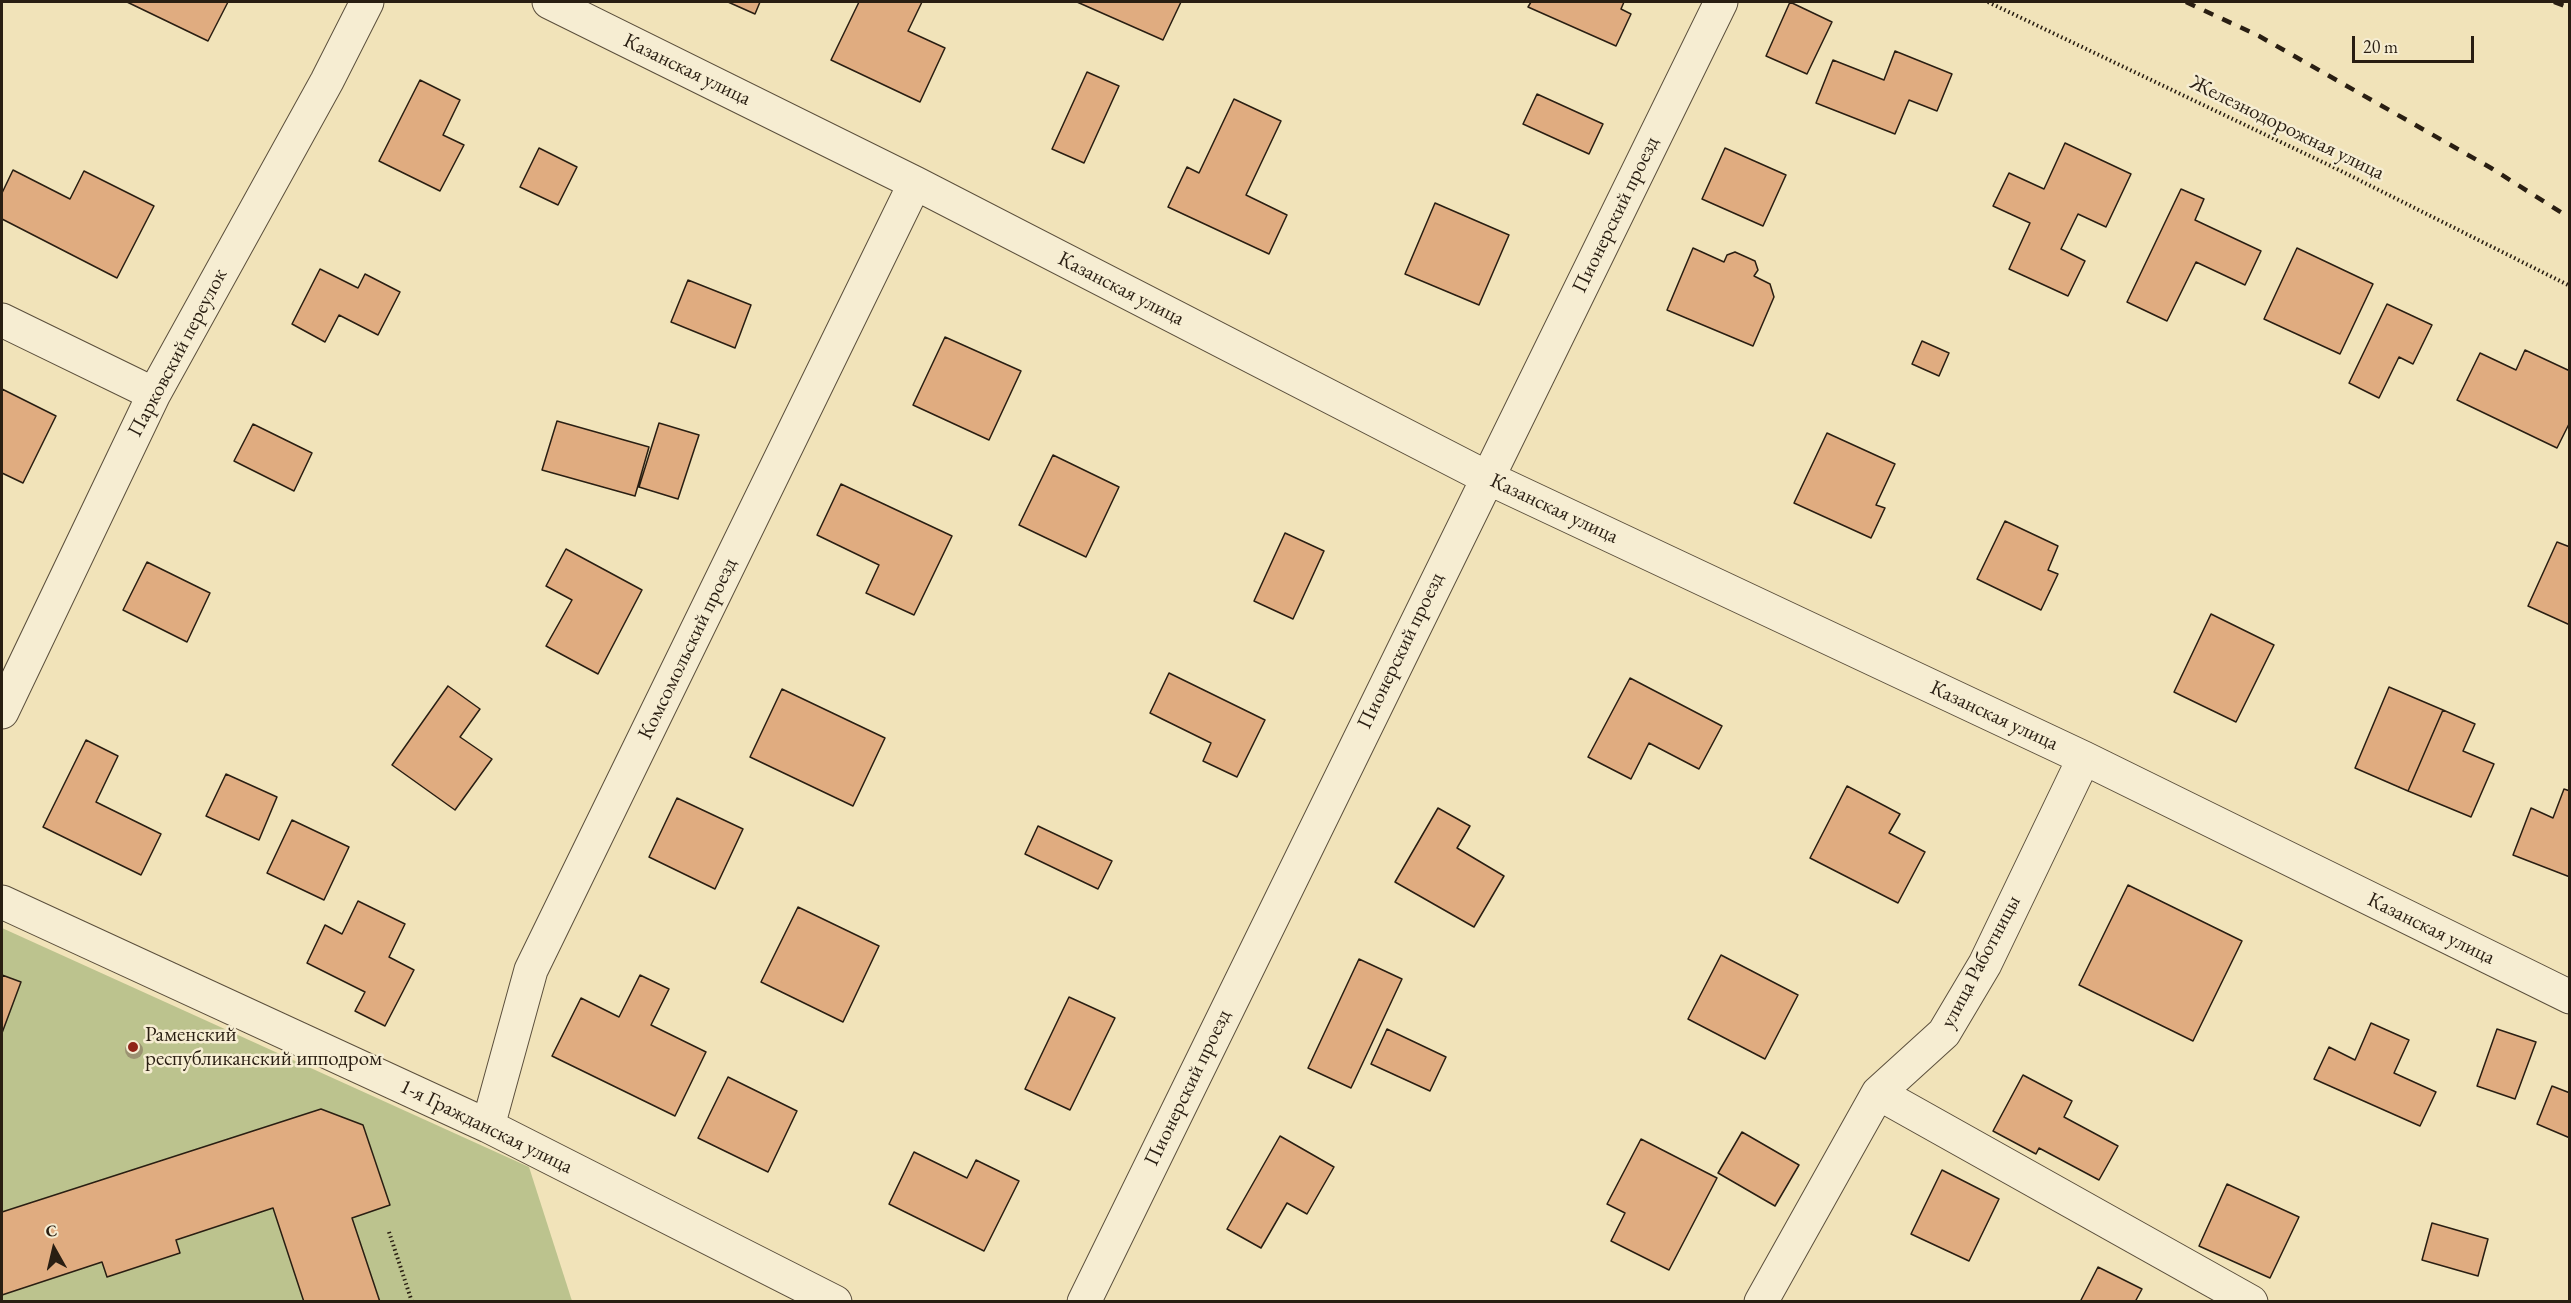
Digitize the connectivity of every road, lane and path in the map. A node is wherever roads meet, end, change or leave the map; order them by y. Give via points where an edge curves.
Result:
1 (367, 2) edge
2 (549, 2) edge
3 (1721, 2) edge
4 (1988, 2) edge
5 (915, 183) junction
6 (2570, 286) edge
7 (2, 320) edge
8 (154, 394) junction
9 (1486, 477) junction
10 (2, 712) edge
11 (2084, 758) junction
12 (2, 902) edge
13 (2570, 997) edge
14 (1878, 1093) junction
15 (488, 1126) junction
16 (389, 1232) dead end
17 (412, 1302) edge
18 (835, 1302) edge
19 (1084, 1302) edge
20 (1761, 1302) edge
21 (2251, 1302) edge

1 - 8 street, Парковский переулок
2 - 5 street, Казанская улица
3 - 9 street, Пионерский проезд
4 - 6 path, Железнодорожная улица via 2312,156
5 - 9 street, Казанская улица
5 - 15 street, Комсомольский проезд via 531,970
7 - 8 street
8 - 10 street, Парковский переулок
9 - 11 street, Казанская улица
9 - 19 street, Пионерский проезд
11 - 13 street, Казанская улица
11 - 14 street, улица Работницы via 1985,964 1944,1033
12 - 15 street, 1-я Гражданская улица
14 - 20 street, улица Работницы
14 - 21 street
15 - 18 street, 1-я Гражданская улица
16 - 17 path

